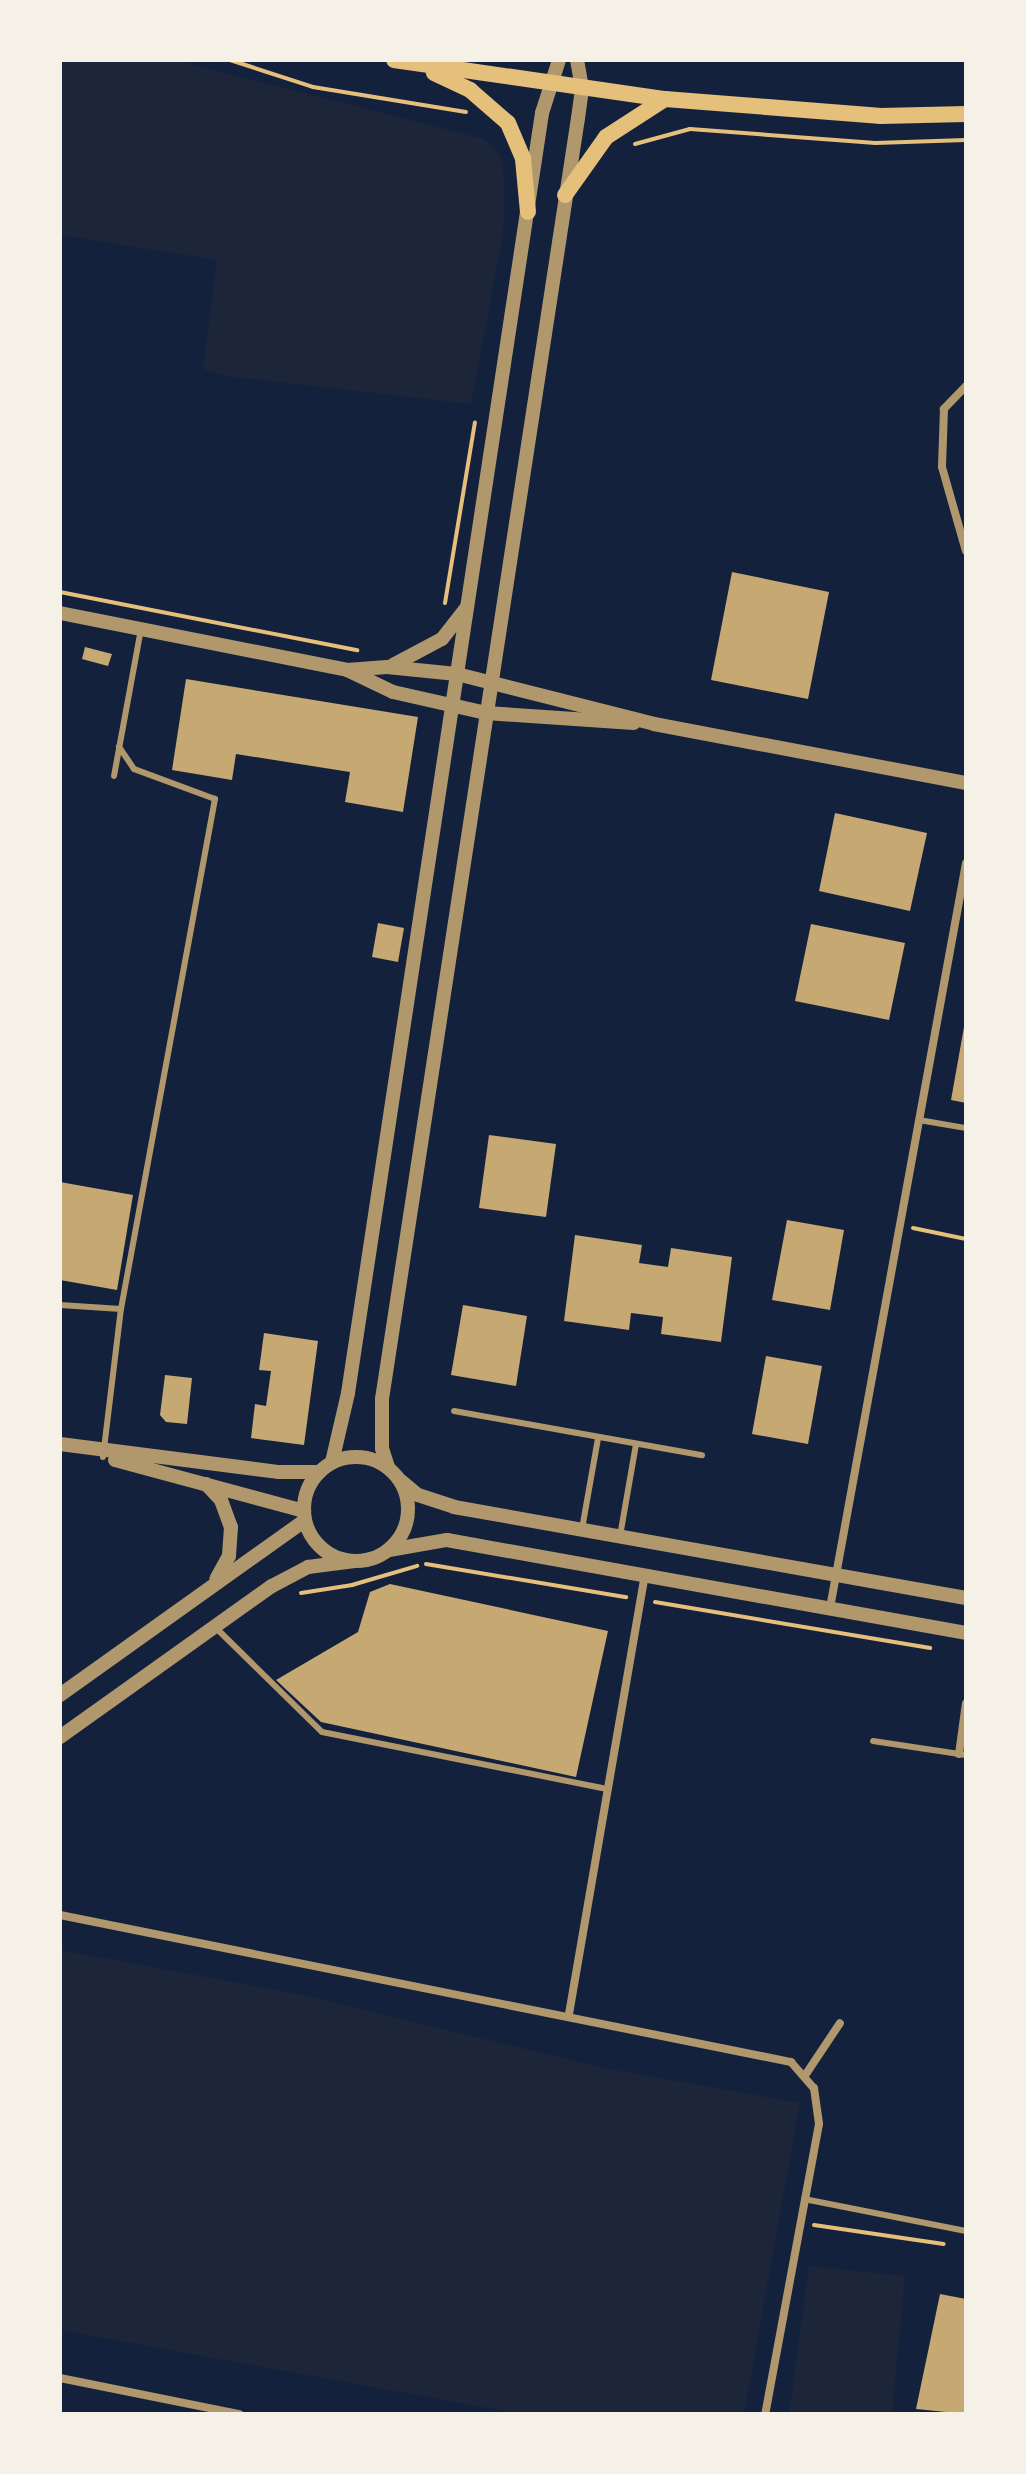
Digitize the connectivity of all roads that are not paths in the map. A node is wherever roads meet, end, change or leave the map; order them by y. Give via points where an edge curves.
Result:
1 (559, 60) edge
2 (577, 60) edge
3 (400, 62) edge
4 (548, 83) junction
5 (582, 88) junction
6 (665, 99) junction
7 (966, 114) edge
8 (565, 195) junction
9 (528, 212) junction
10 (966, 386) edge
11 (966, 551) edge
12 (468, 605) junction
13 (60, 613) edge
14 (141, 629) junction
15 (387, 667) junction
16 (347, 670) junction
17 (457, 674) junction
18 (491, 680) junction
19 (452, 706) junction
20 (486, 713) junction
21 (654, 724) junction
22 (119, 747) junction
23 (114, 776) dead end
24 (966, 783) edge
25 (966, 863) edge
26 (919, 1120) junction
27 (966, 1128) edge
28 (60, 1305) edge
29 (121, 1309) junction
30 (454, 1411) dead end
31 (598, 1438) junction
32 (60, 1444) edge
33 (636, 1444) junction
34 (103, 1454) junction
35 (702, 1455) dead end
36 (332, 1462) junction
37 (388, 1467) junction
38 (319, 1472) junction
39 (400, 1480) junction
40 (205, 1483) junction
41 (304, 1515) junction
42 (582, 1530) junction
43 (620, 1536) junction
44 (389, 1550) junction
45 (355, 1561) junction
46 (837, 1575) junction
47 (645, 1576) junction
48 (209, 1589) junction
49 (966, 1598) edge
50 (830, 1608) junction
51 (215, 1627) junction
52 (966, 1633) edge
53 (60, 1695) edge
54 (966, 1703) edge
55 (60, 1737) edge
56 (873, 1741) dead end
57 (962, 1755) edge
58 (608, 1789) junction
59 (60, 1915) edge
60 (569, 2014) junction
61 (840, 2023) dead end
62 (806, 2074) junction
63 (804, 2199) junction
64 (966, 2231) edge
65 (60, 2378) edge
66 (239, 2414) edge
67 (765, 2414) edge

1 - 4 street
2 - 5 street
3 - 4 main road
3 - 9 main road via 470,90 508,123 523,159
4 - 5 main road
4 - 9 street
5 - 6 main road
5 - 8 street
6 - 7 main road via 881,116
6 - 8 main road via 606,137
8 - 18 street
9 - 12 street
10 - 11 street via 944,409 942,467
12 - 15 street via 433,646
12 - 17 street
13 - 14 street
14 - 16 street
14 - 22 lane
15 - 16 street
15 - 17 street
16 - 19 street via 393,692
17 - 18 street
17 - 19 street
18 - 20 street
18 - 21 street
19 - 20 street
19 - 36 street via 348,1393
20 - 21 street via 546,721
20 - 37 street via 382,1399 382,1448
21 - 24 street
22 - 23 lane
22 - 29 lane via 134,769 215,799
25 - 26 street
26 - 27 lane
26 - 46 street
28 - 29 lane
29 - 34 lane
30 - 31 lane
31 - 33 lane
31 - 42 lane
32 - 34 street
33 - 35 lane
33 - 43 lane
34 - 38 street
34 - 40 street
36 - 37 street via 361,1456
36 - 38 street
37 - 39 street
38 - 41 street
39 - 42 street via 432,1501
39 - 44 street via 408,1509 400,1538
40 - 41 street
40 - 48 street via 228,1513 231,1543 223,1569
41 - 45 street via 323,1549
41 - 48 street
42 - 43 street
43 - 46 street
44 - 45 street
44 - 47 street via 447,1540
45 - 51 street via 295,1573
46 - 49 street
46 - 50 street
47 - 50 street
47 - 58 street
48 - 53 street
50 - 52 street
51 - 55 street
51 - 58 lane via 322,1732
54 - 57 street
56 - 57 lane
58 - 60 street
59 - 60 street
60 - 62 street via 769,2055
61 - 62 street
62 - 63 street via 819,2124
63 - 64 lane
63 - 67 street
65 - 66 street

